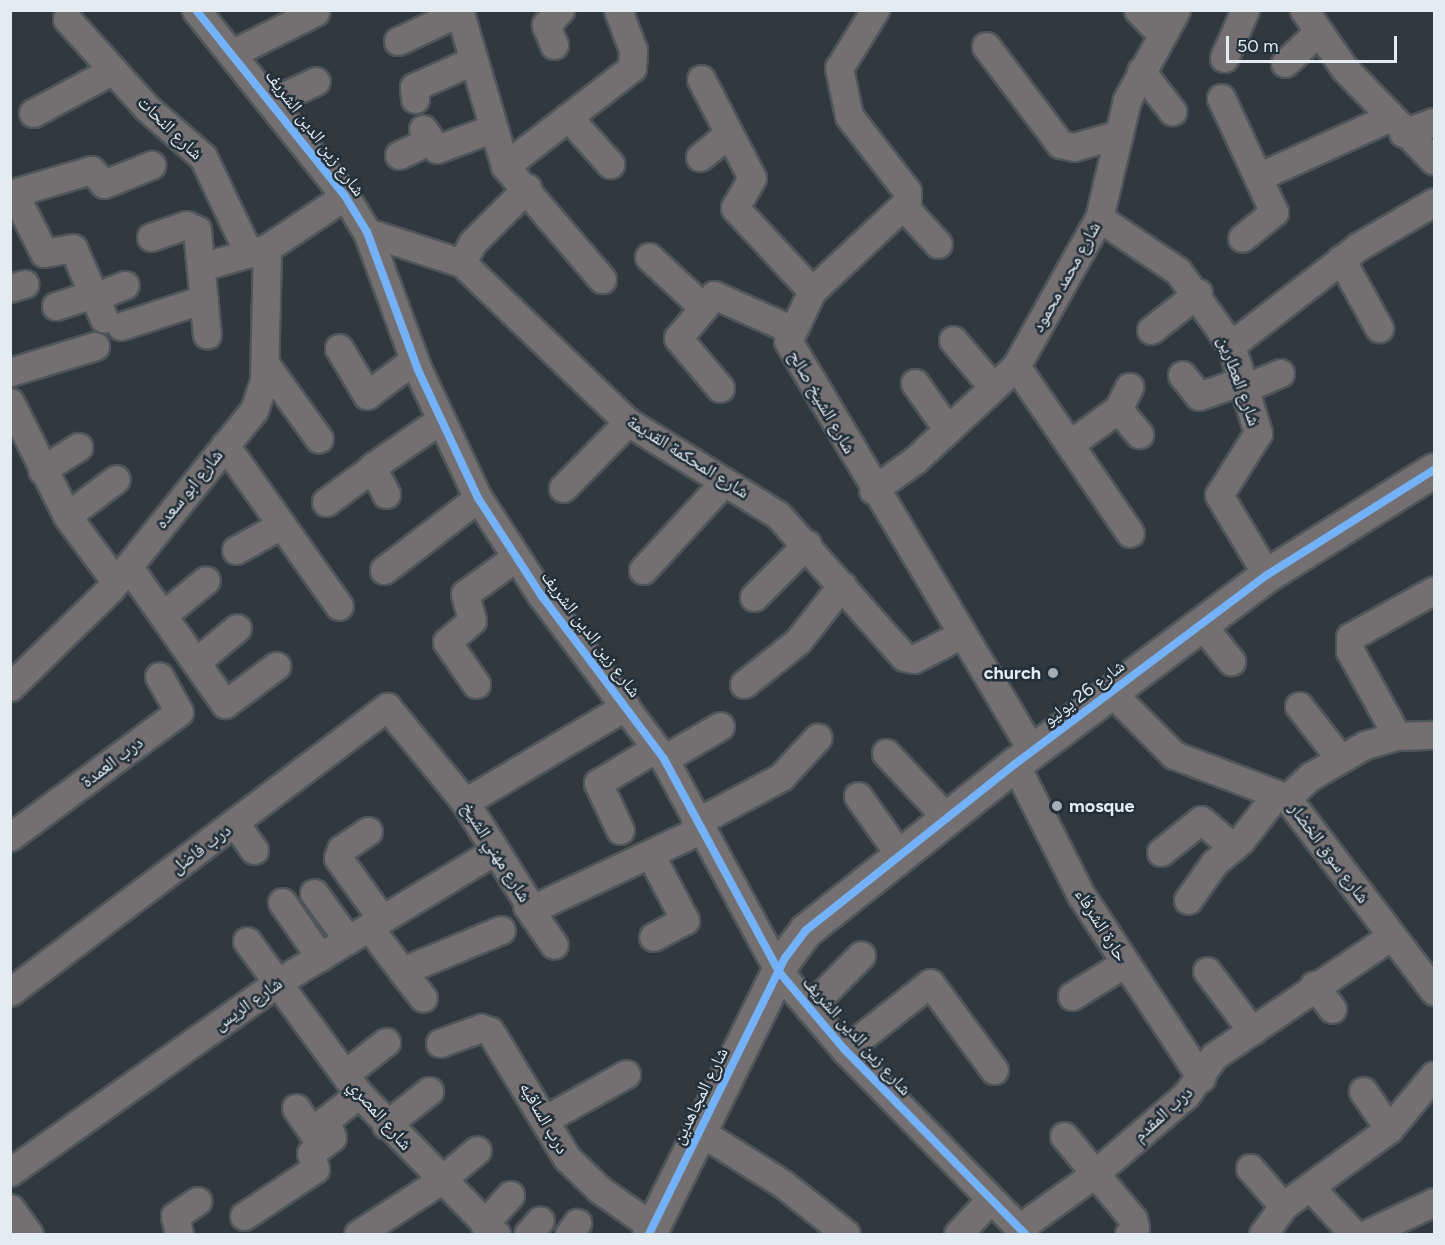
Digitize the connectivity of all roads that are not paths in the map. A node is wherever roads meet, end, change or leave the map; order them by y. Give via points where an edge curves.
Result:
1 (196, 10) edge
2 (875, 10) edge
3 (1138, 10) edge
4 (1176, 10) edge
5 (1245, 10) edge
6 (459, 11) edge
7 (621, 11) edge
8 (315, 12) dead end
9 (556, 12) edge
10 (67, 19) dead end
11 (1311, 21) edge
12 (1162, 35) junction
13 (398, 41) dead end
14 (554, 45) dead end
15 (986, 46) dead end
16 (233, 52) junction
17 (1224, 58) dead end
18 (472, 61) junction
19 (1285, 63) dead end
20 (113, 70) junction
21 (1141, 71) junction
22 (701, 79) dead end
23 (316, 81) dead end
24 (1221, 98) dead end
25 (415, 99) dead end
26 (273, 101) junction
27 (1172, 111) dead end
28 (33, 114) dead end
29 (569, 118) junction
30 (1434, 123) edge
31 (1395, 126) junction
32 (491, 129) junction
33 (1119, 134) junction
34 (727, 135) junction
35 (399, 155) dead end
36 (700, 157) dead end
37 (1434, 161) edge
38 (610, 164) dead end
39 (151, 165) dead end
40 (505, 166) junction
41 (1258, 177) junction
42 (527, 188) junction
43 (12, 194) edge
44 (345, 196) junction
45 (1434, 202) edge
46 (904, 207) junction
47 (1099, 218) junction
48 (367, 232) junction
49 (151, 237) dead end
50 (1242, 238) dead end
51 (938, 244) dead end
52 (258, 251) junction
53 (648, 257) dead end
54 (1341, 259) junction
55 (462, 263) junction
56 (201, 267) junction
57 (602, 279) dead end
58 (812, 291) junction
59 (1198, 293) junction
60 (204, 299) junction
61 (56, 306) dead end
62 (703, 307) junction
63 (103, 309) junction
64 (149, 317) junction
65 (1379, 328) dead end
66 (790, 329) junction
67 (1151, 330) dead end
68 (207, 335) dead end
69 (953, 340) dead end
70 (1230, 345) junction
71 (95, 346) dead end
72 (339, 348) dead end
73 (414, 360) junction
74 (265, 364) junction
75 (1016, 366) junction
76 (10, 372) edge
77 (1280, 373) dead end
78 (1182, 375) dead end
79 (915, 383) dead end
80 (1244, 385) junction
81 (993, 387) junction
82 (720, 388) dead end
83 (10, 402) edge
84 (440, 420) junction
85 (628, 422) junction
86 (948, 430) junction
87 (1139, 434) dead end
88 (319, 439) dead end
89 (1070, 444) junction
90 (225, 446) junction
91 (78, 447) dead end
92 (371, 469) junction
93 (42, 470) junction
94 (1434, 470) edge
95 (116, 479) dead end
96 (724, 482) junction
97 (562, 488) dead end
98 (873, 490) junction
99 (386, 494) dead end
100 (478, 498) junction
101 (326, 502) dead end
102 (67, 516) junction
103 (281, 525) junction
104 (1130, 532) dead end
105 (807, 544) junction
106 (237, 550) dead end
107 (516, 557) junction
108 (384, 570) dead end
109 (643, 570) dead end
110 (122, 574) junction
111 (1267, 575) junction
112 (206, 580) dead end
113 (842, 585) junction
114 (1434, 590) edge
115 (754, 597) dead end
116 (339, 606) dead end
117 (163, 615) junction
118 (1201, 624) junction
119 (237, 628) dead end
120 (962, 634) junction
121 (1230, 661) dead end
122 (195, 662) junction
123 (276, 666) dead end
124 (159, 676) dead end
125 (476, 684) dead end
126 (744, 684) dead end
127 (10, 687) edge
128 (1110, 691) junction
129 (626, 706) junction
130 (1299, 706) dead end
131 (390, 707) joint
132 (720, 726) dead end
133 (1434, 735) edge
134 (1397, 736) junction
135 (818, 737) dead end
136 (660, 753) junction
137 (886, 753) dead end
138 (1023, 758) junction
139 (1339, 758) junction
140 (858, 796) dead end
141 (1282, 796) junction
142 (465, 802) junction
143 (946, 817) junction
144 (235, 823) junction
145 (697, 827) junction
146 (620, 830) dead end
147 (368, 831) dead end
148 (10, 837) edge
149 (1233, 847) junction
150 (254, 850) dead end
151 (494, 851) junction
152 (1161, 852) dead end
153 (650, 854) junction
154 (899, 854) junction
155 (314, 893) dead end
156 (1188, 900) dead end
157 (282, 902) dead end
158 (527, 906) junction
159 (366, 929) junction
160 (501, 930) dead end
161 (653, 936) dead end
162 (1391, 936) junction
163 (247, 941) dead end
164 (554, 945) dead end
165 (861, 955) dead end
166 (320, 957) junction
167 (1125, 963) junction
168 (402, 971) junction
169 (1207, 971) dead end
170 (778, 972) junction
171 (278, 982) junction
172 (1314, 985) junction
173 (1434, 991) edge
174 (10, 992) edge
175 (1072, 996) dead end
176 (423, 998) dead end
177 (809, 1008) junction
178 (1332, 1009) dead end
179 (1251, 1031) junction
180 (386, 1042) dead end
181 (440, 1043) dead end
182 (845, 1050) junction
183 (993, 1070) dead end
184 (626, 1074) dead end
185 (1434, 1075) edge
186 (1201, 1078) junction
187 (352, 1084) junction
188 (429, 1091) dead end
189 (1363, 1091) dead end
190 (296, 1108) dead end
191 (544, 1120) junction
192 (386, 1125) junction
193 (1389, 1129) junction
194 (699, 1131) junction
195 (1064, 1136) dead end
196 (321, 1145) junction
197 (477, 1150) dead end
198 (1250, 1168) dead end
199 (10, 1172) edge
200 (1092, 1176) junction
201 (440, 1181) junction
202 (1310, 1188) junction
203 (510, 1196) dead end
204 (990, 1200) junction
205 (197, 1201) dead end
206 (1434, 1202) edge
207 (1283, 1206) junction
208 (10, 1208) edge
209 (244, 1215) dead end
210 (1397, 1228) edge
211 (490, 1229) edge
212 (656, 1230) edge
213 (1022, 1231) edge
214 (29, 1234) edge
215 (179, 1234) edge
216 (358, 1234) edge
217 (846, 1234) edge
218 (958, 1234) edge
219 (1128, 1234) edge
220 (1263, 1234) edge
221 (1354, 1234) edge
222 (1366, 1234) edge

1 - 16 street, شارع زين الدين الشريف
2 - 46 street via 839,68 849,116 907,191
3 - 12 street
4 - 12 street, شارع محمد محمود
5 - 17 street
6 - 13 street
6 - 18 street
7 - 29 street via 633,50 632,68
8 - 16 street
9 - 14 street via 545,28
10 - 20 street, شارع النحات
11 - 19 street
11 - 31 street
12 - 21 street, شارع محمد محمود
15 - 33 street via 1060,144 1074,147
16 - 26 street, شارع زين الدين الشريف
18 - 25 street via 414,87
18 - 32 street
20 - 28 street
20 - 52 street, شارع النحات via 206,162
21 - 27 street
21 - 33 street, شارع محمد محمود
22 - 34 street
23 - 26 street
24 - 41 street
26 - 44 street, شارع زين الدين الشريف
29 - 38 street
29 - 40 street
30 - 31 street
31 - 37 street
31 - 41 street
32 - 35 street via 441,149 426,135
32 - 40 street
33 - 47 street, شارع محمد محمود
34 - 36 street
34 - 58 street via 752,178 735,208
39 - 43 street via 104,184 91,170
40 - 42 street
41 - 50 street via 1273,215
42 - 55 street via 472,243
42 - 57 street
43 - 63 street via 44,253 71,246
44 - 48 street, شارع زين الدين الشريف
44 - 52 street
45 - 54 street
46 - 51 street
46 - 58 street, شارع الشيخ صالح
47 - 59 street, شارع العطارين via 1143,243
47 - 75 street, شارع محمد محمود
48 - 55 street, شارع المحكمة القديمة
48 - 73 street, شارع زين الدين الشريف
49 - 56 street via 194,227
52 - 56 street
52 - 74 street, شارع ابو سعده
53 - 62 street
54 - 65 street
54 - 70 street
55 - 85 street, شارع المحكمة القديمة
56 - 60 street
58 - 66 street, شارع الشيخ صالح
59 - 67 street
59 - 70 street, شارع العطارين
60 - 64 street
60 - 68 street
61 - 63 street
62 - 66 street via 719,294
62 - 82 street via 678,338
63 - 64 street
63 - 64 street via 131,287
66 - 98 street, شارع الشيخ صالح via 792,353
69 - 81 street
70 - 80 street, شارع العطارين
71 - 76 street
72 - 73 street via 367,395
73 - 84 street, شارع زين الدين الشريف
74 - 88 street
74 - 90 street, شارع ابو سعده via 261,396
75 - 81 street, شارع محمد محمود
75 - 89 street
77 - 80 street
78 - 80 street via 1199,396
79 - 86 street
80 - 111 street, شارع العطارين via 1258,433 1219,495
81 - 86 street, شارع محمد محمود
83 - 93 street
84 - 92 street
84 - 100 street, شارع زين الدين الشريف
85 - 96 street, شارع المحكمة القديمة
85 - 97 street
86 - 98 street, شارع محمد محمود
87 - 89 street via 1124,398
89 - 104 street
90 - 103 street
90 - 110 street, شارع ابو سعده
91 - 93 street
92 - 99 street
92 - 101 street
93 - 102 street
94 - 111 street, شارع 26 يوليو
95 - 102 street
96 - 105 street, شارع المحكمة القديمة via 755,498
96 - 109 street
98 - 120 street, شارع الشيخ صالح
100 - 107 street, شارع زين الدين الشريف
100 - 108 street
102 - 110 street
103 - 106 street
103 - 116 street
105 - 113 street, شارع المحكمة القديمة
105 - 115 street
107 - 125 street via 465,594 472,620 447,642
107 - 129 street, شارع زين الدين الشريف
110 - 117 street
110 - 127 street, شارع ابو سعده
111 - 118 street, شارع 26 يوليو
112 - 117 street
113 - 120 street, شارع المحكمة القديمة via 912,667
113 - 126 street via 802,637
114 - 134 street via 1350,638 1350,651
117 - 122 street
118 - 121 street
118 - 128 street, شارع 26 يوليو
119 - 122 street
120 - 138 street, شارع الشيخ صالح
122 - 123 street via 227,705
124 - 148 street, درب العمدة via 179,712
128 - 138 street, شارع 26 يوليو
128 - 141 street, شارع سوق الخضار via 1174,755
129 - 136 street, شارع زين الدين الشريف
129 - 142 street
130 - 139 street
131 - 142 street, شارع مهني الشيخ
131 - 144 street, درب فاضل via 314,777
132 - 136 street
133 - 134 street
134 - 139 street
135 - 145 street, شارع مهني الشيخ via 781,777
136 - 145 street, شارع زين الدين الشريف
136 - 146 street via 598,783
137 - 143 street
138 - 143 street, شارع 26 يوليو
138 - 167 street, حارة الشرفاء via 1073,881
139 - 141 street
140 - 154 street
141 - 149 street
141 - 162 street, شارع سوق الخضار
142 - 151 street, شارع مهني الشيخ
143 - 154 street, شارع 26 يوليو
144 - 150 street
144 - 174 street, درب فاضل
145 - 153 street, شارع مهني الشيخ
145 - 170 street, شارع زين الدين الشريف
147 - 159 street via 341,849 338,858
149 - 152 street via 1201,819
149 - 156 street via 1214,863
151 - 158 street, شارع مهني الشيخ
151 - 159 street, شارع الريس
153 - 158 street, شارع مهني الشيخ via 537,907
153 - 161 street via 685,920
154 - 170 street, شارع 26 يوليو via 805,931
155 - 159 street
157 - 166 street
158 - 164 street
159 - 166 street, شارع الريس
159 - 168 street
160 - 168 street
162 - 172 street, درب المقدم
162 - 173 street, شارع سوق الخضار
163 - 171 street, شارع المصري
165 - 177 street
166 - 171 street, شارع الريس
167 - 175 street
167 - 186 street, حارة الشرفاء
168 - 176 street
169 - 179 street
170 - 177 street, شارع زين الدين الشريف
170 - 194 street, شارع المجاهدين
171 - 187 street, شارع المصري
171 - 199 street, شارع الريس
172 - 178 street
172 - 179 street, درب المقدم
177 - 182 street, شارع زين الدين الشريف
179 - 186 street, درب المقدم via 1214,1056
180 - 187 street
181 - 191 street, درب الساقيه via 481,1028 483,1021
182 - 183 street via 930,983
182 - 204 street, شارع زين الدين الشريف
184 - 191 street
185 - 193 street
186 - 200 street, درب المقدم
187 - 192 street, شارع المصري
187 - 196 street via 326,1120 332,1137
188 - 192 street
189 - 193 street
190 - 196 street
191 - 212 street, درب الساقيه via 582,1175
192 - 201 street, شارع المصري
193 - 202 street
194 - 212 street, شارع المجاهدين
194 - 217 street via 783,1184
195 - 200 street
196 - 209 street via 311,1153 315,1169
197 - 201 street
198 - 207 street
200 - 213 street, درب المقدم
200 - 219 street via 1133,1219 1135,1227
201 - 211 street, شارع المصري
201 - 216 street
202 - 207 street
202 - 221 street
203 - 211 street
204 - 213 street, شارع زين الدين الشريف
204 - 218 street
205 - 215 street via 175,1216
206 - 210 street
207 - 220 street
208 - 214 street
210 - 222 street

